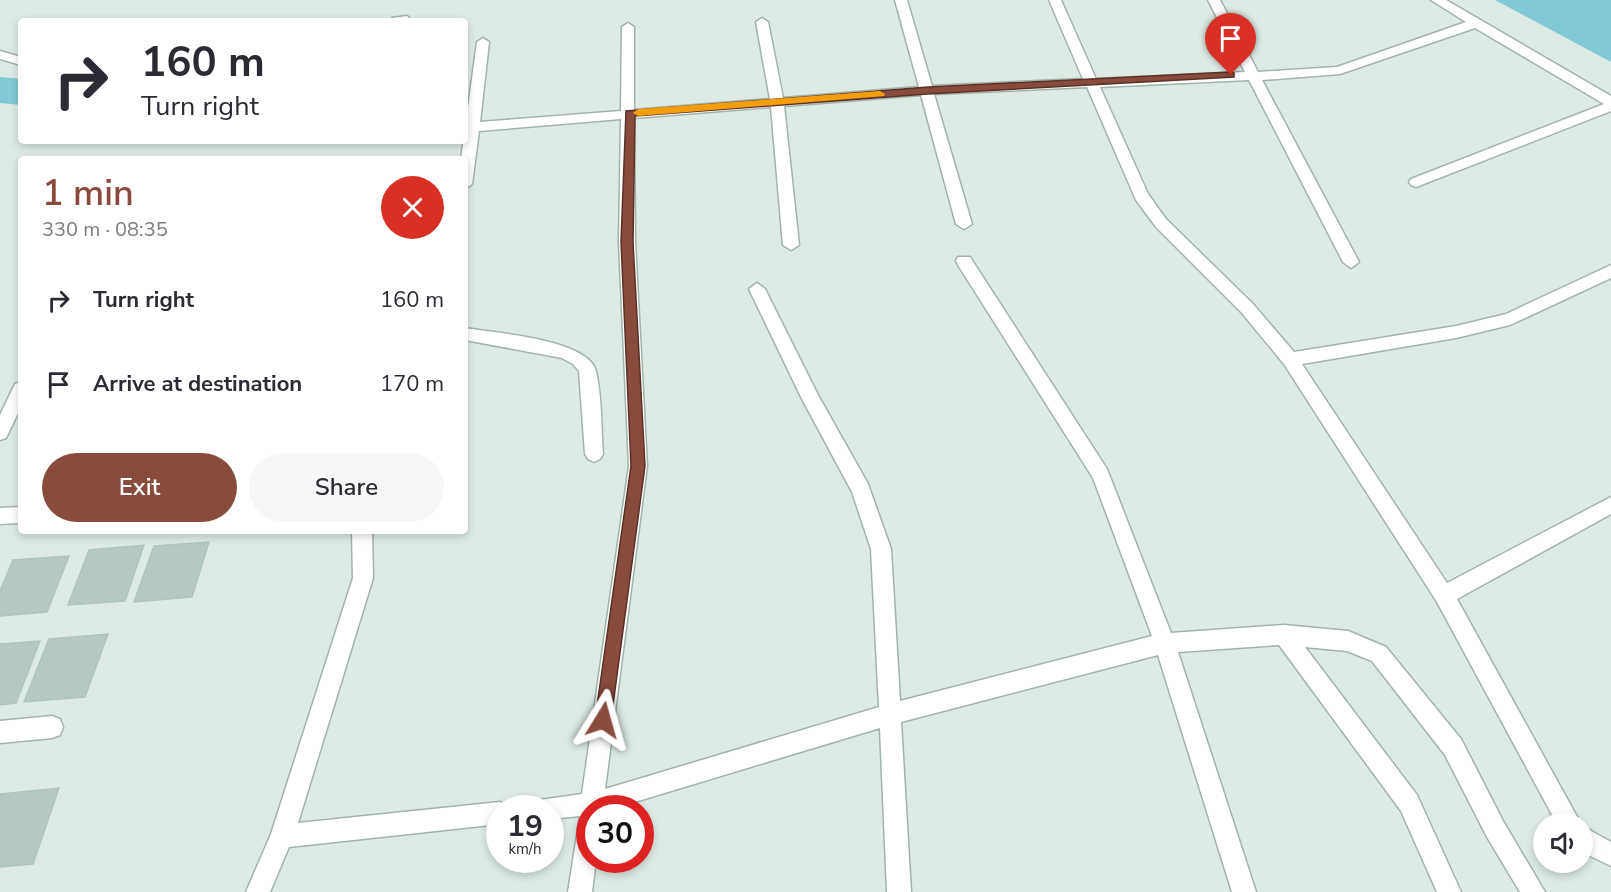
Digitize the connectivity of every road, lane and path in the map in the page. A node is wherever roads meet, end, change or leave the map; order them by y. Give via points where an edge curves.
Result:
1 (901, 0) edge
2 (1055, 0) edge
3 (1214, 0) edge
4 (1437, 0) edge
5 (762, 22) dead end
6 (1476, 23) junction
7 (628, 27) dead end
8 (483, 42) dead end
9 (0, 55) edge
10 (18, 60) edge
11 (1255, 74) junction
12 (1089, 82) junction
13 (928, 90) junction
14 (777, 102) junction
15 (1611, 104) edge
16 (630, 113) junction
17 (473, 127) junction
18 (468, 163) edge
19 (1416, 182) dead end
20 (964, 224) dead end
21 (791, 245) dead end
22 (964, 261) dead end
23 (1351, 262) dead end
24 (1611, 271) edge
25 (757, 289) dead end
26 (468, 335) edge
27 (1290, 359) junction
28 (18, 395) edge
29 (0, 433) edge
30 (594, 454) dead end
31 (1611, 505) edge
32 (18, 515) edge
33 (0, 516) edge
34 (362, 534) edge
35 (1444, 595) junction
36 (1284, 636) junction
37 (1165, 643) junction
38 (890, 714) junction
39 (52, 727) dead end
40 (0, 732) edge
41 (593, 795) edge
42 (640, 795) edge
43 (1564, 813) edge
44 (486, 814) edge
45 (282, 836) junction
46 (1593, 846) edge
47 (1611, 854) edge
48 (583, 873) edge
49 (258, 892) edge
50 (580, 892) edge
51 (899, 892) edge
52 (1244, 892) edge
53 (1449, 892) edge
54 (1533, 892) edge

1 - 13 street
2 - 12 street
3 - 11 street
4 - 6 street
5 - 14 street
6 - 11 street via 1340,70
6 - 15 street
7 - 16 street
8 - 17 street
9 - 10 street
11 - 12 street
11 - 23 street
12 - 13 street
12 - 27 street via 1141,196 1161,223 1247,308
13 - 14 street
13 - 20 street
14 - 16 street
14 - 21 street
15 - 19 street
16 - 17 street
16 - 41 street via 627,242 638,466
17 - 18 street
22 - 37 street via 1101,475
24 - 27 street via 1510,319 1456,332
25 - 38 street via 861,490 881,549
26 - 30 street via 565,352 579,359 587,370
27 - 35 street
28 - 29 street
31 - 35 street
32 - 33 street
34 - 45 street via 363,578
35 - 43 street
36 - 37 street
36 - 53 street via 1409,803
36 - 54 street via 1348,641 1379,654 1454,747 1495,829
37 - 38 street
37 - 52 street
38 - 42 street
38 - 51 street
39 - 40 street
44 - 45 street
45 - 49 street
46 - 47 street
48 - 50 street

